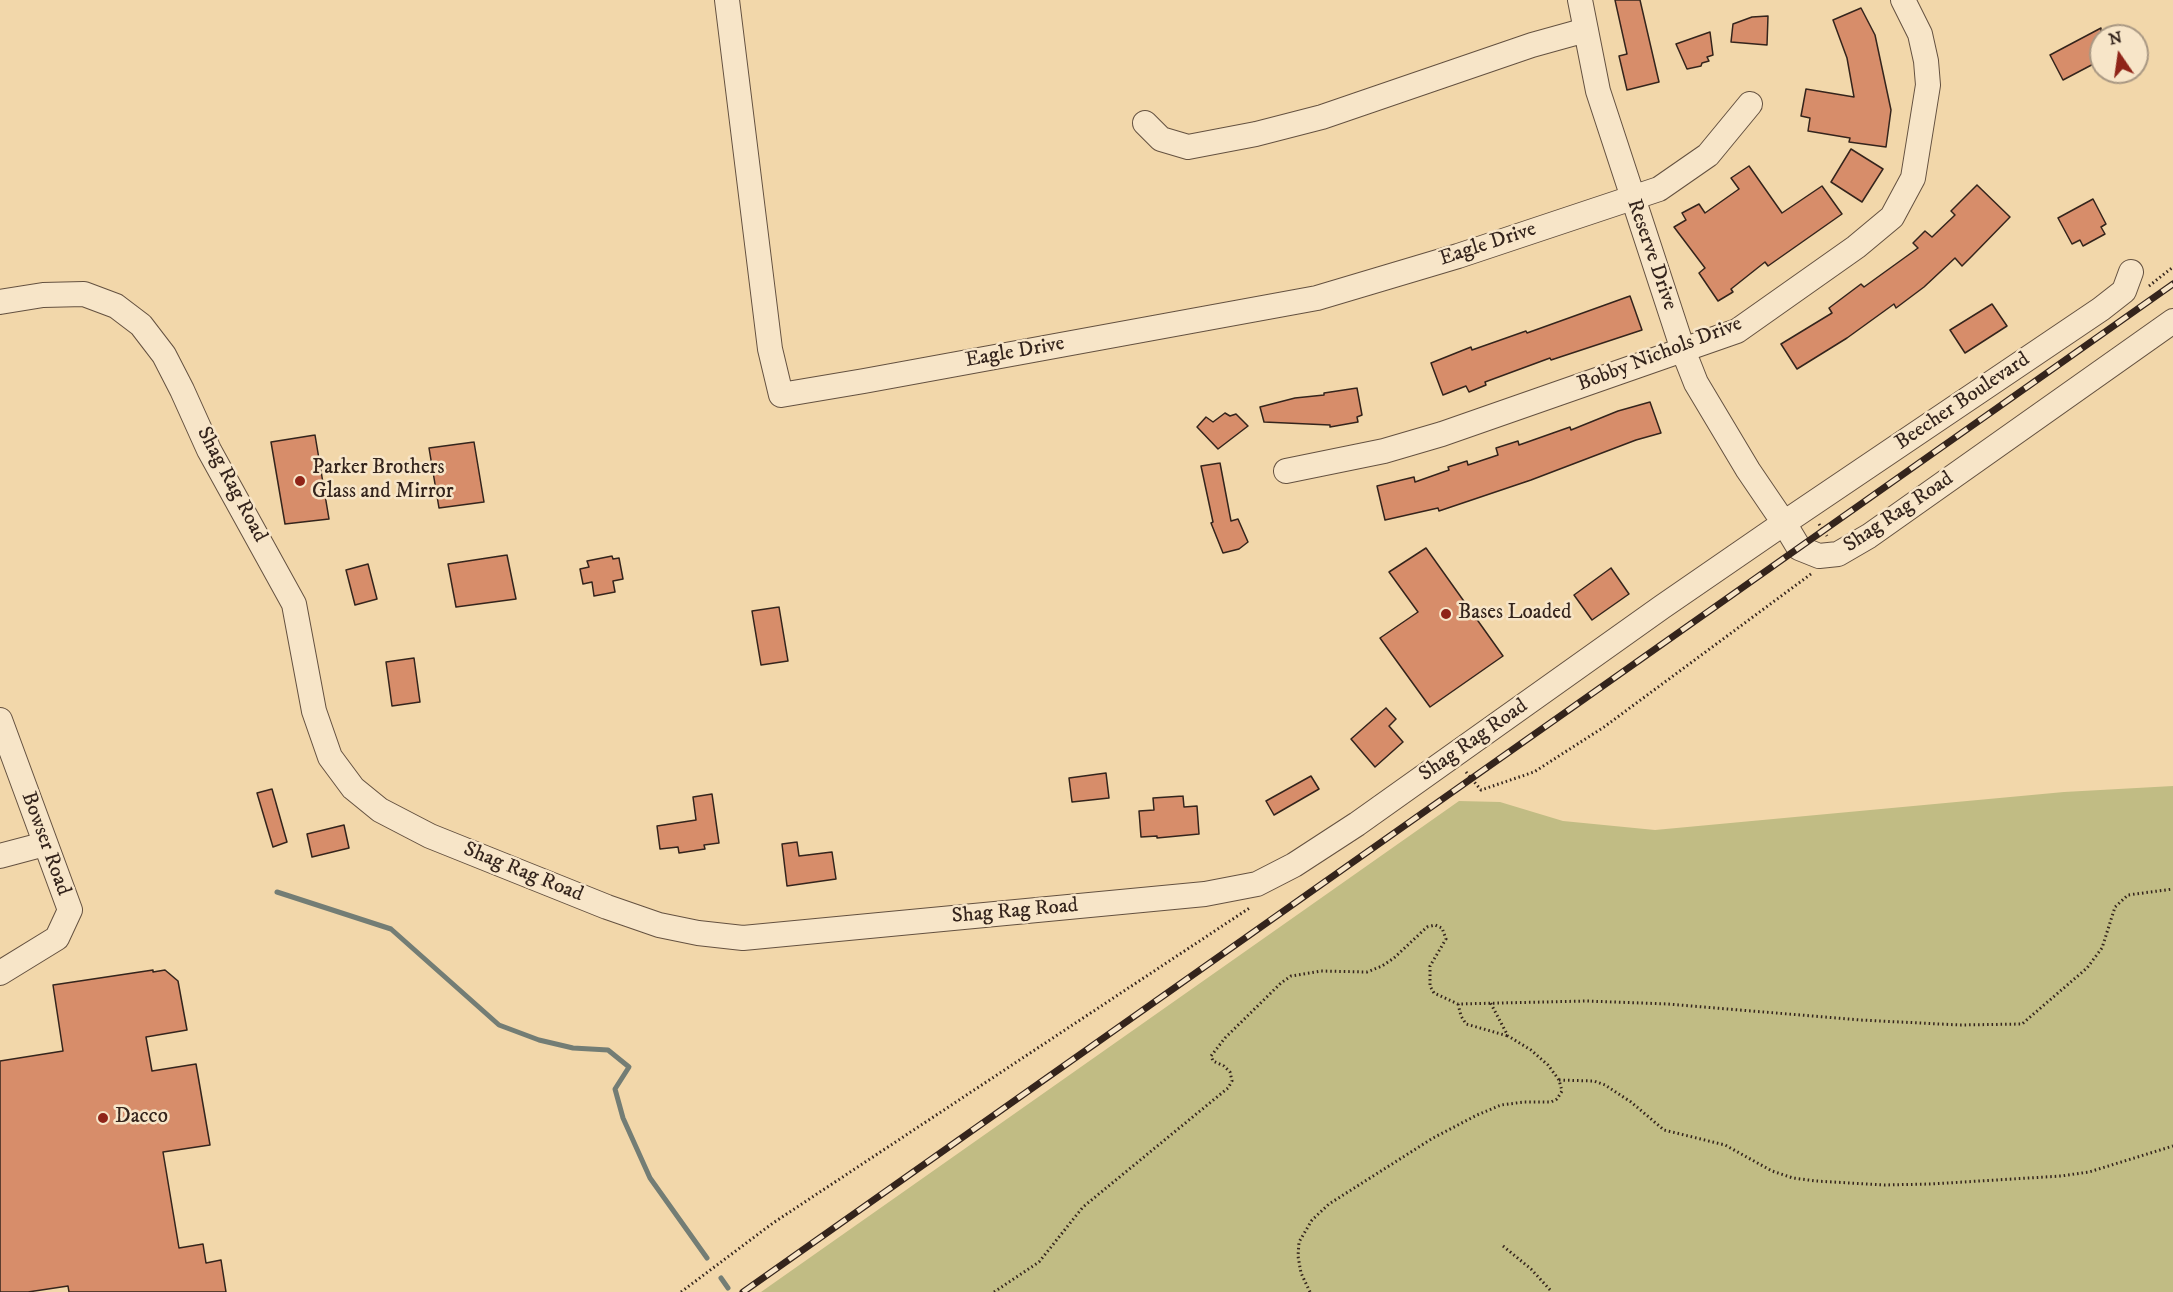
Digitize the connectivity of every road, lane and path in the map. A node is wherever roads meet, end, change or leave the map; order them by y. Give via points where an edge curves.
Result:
1 (727, 0) edge
2 (1580, 0) edge
3 (1903, 0) edge
4 (1586, 30) junction
5 (1750, 104) dead end
6 (1145, 123) dead end
7 (1631, 197) junction
8 (2131, 272) dead end
9 (0, 302) edge
10 (2173, 321) edge
11 (1683, 350) junction
12 (1286, 471) dead end
13 (1784, 523) junction
14 (0, 720) edge
15 (45, 844) junction
16 (0, 856) edge
17 (2173, 889) edge
18 (0, 973) edge
19 (1490, 1002) junction
20 (1458, 1004) junction
21 (1508, 1036) junction
22 (1559, 1080) junction
23 (2173, 1146) edge
24 (1503, 1246) dead end
25 (994, 1292) edge
26 (1310, 1292) edge
27 (1552, 1292) edge

1 - 7 street, Eagle Drive via 770,349 781,394 1317,298
2 - 4 street, Reserve Drive
3 - 11 street, Bobby Nichols Drive via 1920,34 1928,85 1913,178 1892,217 1737,331
4 - 6 street via 1322,117 1256,134 1188,147 1161,139
4 - 7 street, Reserve Drive via 1598,92
5 - 7 street via 1708,155 1659,189
7 - 11 street, Reserve Drive
8 - 13 street, Beecher Boulevard via 2124,291 2101,309
9 - 13 street, Shag Rag Road via 84,294 116,306 141,325 164,355 209,450 294,604 314,711 330,757 353,788 380,810 430,836 607,907 658,925 698,933 743,938 1205,894 1257,884 1357,824
10 - 13 street, Shag Rag Road via 1838,554 1819,556 1799,548
11 - 12 street, Bobby Nichols Drive via 1442,434 1384,451
11 - 13 street, Reserve Drive via 1696,383
14 - 15 street, Bowser Road
15 - 16 street
15 - 18 street, Bowser Road via 70,910 57,938
17 - 19 path via 2128,895 2115,907 2102,948 2087,968 2022,1024 1860,1020 1668,1004
19 - 20 path
19 - 21 path
20 - 21 path via 1466,1024
20 - 25 path via 1434,993 1430,986 1431,966 1446,939 1442,928 1436,925 1419,932 1394,958 1367,972 1328,971 1291,976 1257,1005 1211,1056 1230,1072 1232,1081 1228,1088 1083,1207 1039,1262
21 - 22 path via 1531,1050
22 - 23 path via 1605,1084 1664,1130 1725,1145 1772,1171 1816,1181 1896,1184 2061,1176 2089,1172
22 - 26 path via 1562,1091 1557,1099 1501,1105 1477,1114 1329,1204 1312,1220 1299,1242 1300,1273
24 - 27 path

